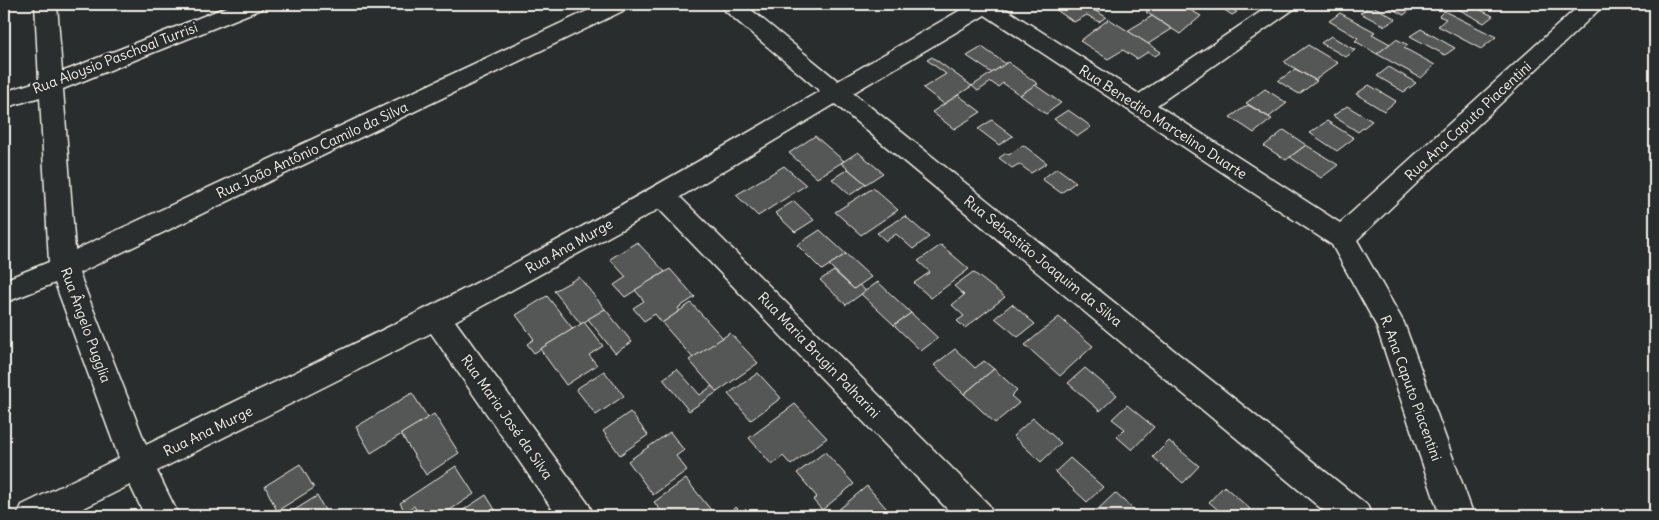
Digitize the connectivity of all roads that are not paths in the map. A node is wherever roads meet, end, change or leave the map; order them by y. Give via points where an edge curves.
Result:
1 (46, 4) edge
2 (253, 4) edge
3 (619, 4) edge
4 (732, 4) edge
5 (986, 4) edge
6 (1286, 4) edge
7 (1594, 4) edge
8 (52, 85) junction
9 (837, 93) junction
10 (4, 100) edge
11 (1139, 106) junction
12 (662, 194) junction
13 (1342, 238) junction
14 (63, 268) junction
15 (4, 292) edge
16 (436, 317) junction
17 (138, 466) junction
18 (34, 516) edge
19 (162, 516) edge
20 (577, 516) edge
21 (977, 516) edge
22 (1356, 516) edge
23 (1457, 516) edge

1 - 8 street, Rua Ângelo Pugglia
2 - 8 street, Rua Aloysio Paschoal Turrisi
3 - 14 street, Rua João Antônio Camilo da Silva
4 - 9 street, Rua Sebastião Joaquim da Silva
5 - 9 street, Rua Ana Murge
5 - 11 street, Rua Benedito Marcelino Duarte
6 - 11 street
7 - 13 street, Rua Ana Caputo Piacentini
8 - 10 street, Rua Aloysio Paschoal Turrisi
8 - 14 street, Rua Ângelo Pugglia
9 - 12 street, Rua Ana Murge
9 - 22 street, Rua Sebastião Joaquim da Silva
11 - 13 street, Rua Benedito Marcelino Duarte
12 - 16 street, Rua Ana Murge
12 - 21 street, Rua Maria Brugin Palharini
13 - 23 street, R. Ana Caputo Piacentini via 1390,323
14 - 15 street, Rua João Antônio Camilo da Silva
14 - 17 street, Rua Ângelo Pugglia
16 - 17 street, Rua Ana Murge
16 - 20 street, Rua Maria José da Silva
17 - 18 street, Rua Ana Murge
17 - 19 street, Rua Ângelo Pugglia

